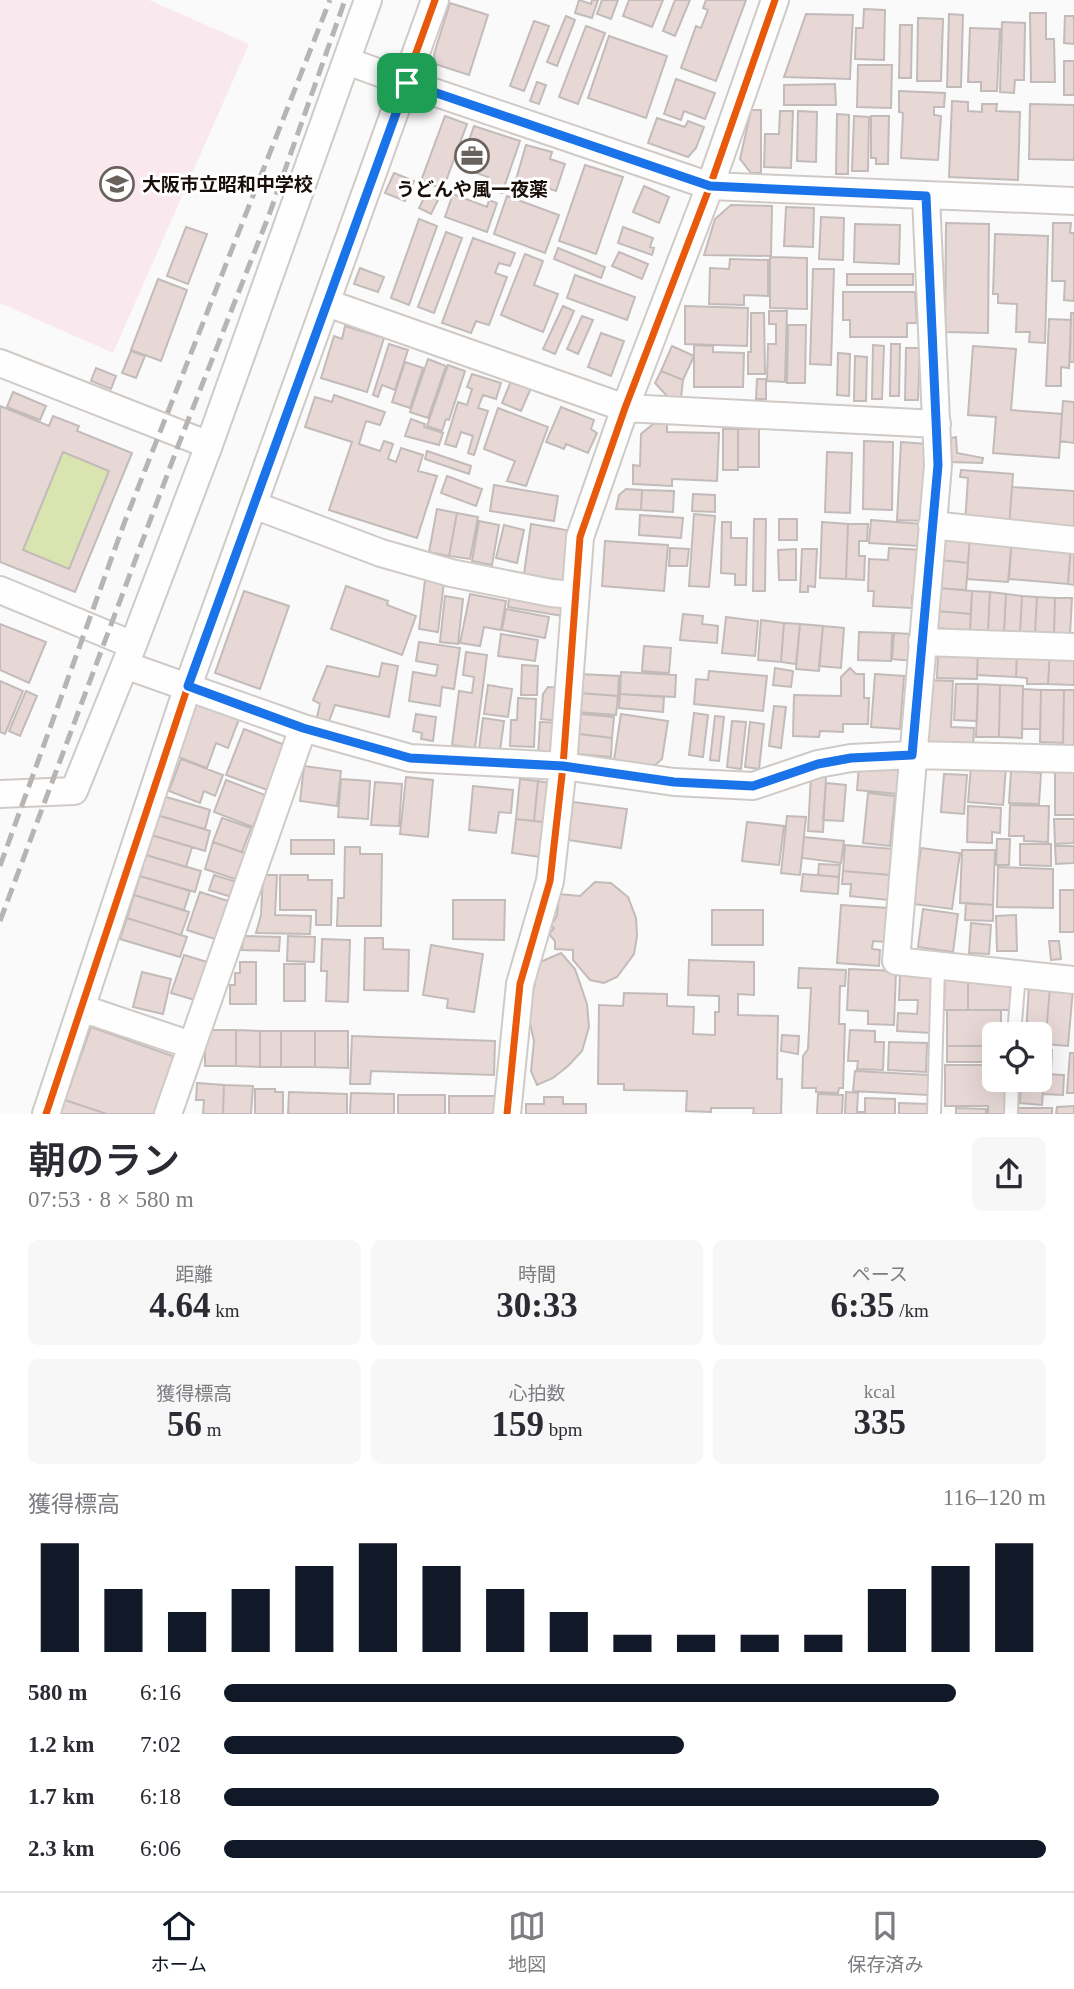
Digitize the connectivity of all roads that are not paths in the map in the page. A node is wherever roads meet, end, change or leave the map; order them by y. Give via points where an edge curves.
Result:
1 (369, 0) edge
2 (435, 0) edge
3 (775, 0) edge
4 (346, 61) junction
5 (407, 83) junction
6 (710, 186) junction
7 (926, 196) junction
8 (1074, 201) edge
9 (327, 303) junction
10 (0, 363) edge
11 (625, 408) junction
12 (937, 425) junction
13 (209, 445) junction
14 (254, 505) junction
15 (932, 525) junction
16 (1074, 540) edge
17 (0, 590) edge
18 (575, 595) junction
19 (922, 642) junction
20 (1074, 647) edge
21 (129, 655) junction
22 (188, 686) junction
23 (303, 728) junction
24 (912, 755) junction
25 (1074, 759) edge
26 (563, 766) junction
27 (0, 794) edge
28 (939, 965) junction
29 (1019, 974) junction
30 (1074, 980) edge
31 (81, 1007) junction
32 (1015, 1022) edge
33 (191, 1045) junction
34 (1012, 1092) edge
35 (46, 1114) edge
36 (168, 1114) edge
37 (507, 1114) edge
38 (934, 1114) edge
39 (1011, 1114) edge

1 - 4 street
2 - 5 street
3 - 6 street
4 - 5 street
4 - 13 street
5 - 6 street
5 - 9 street
6 - 7 street
6 - 11 street
7 - 8 street
7 - 12 street
9 - 11 street
9 - 14 street
10 - 13 street
11 - 12 street
11 - 18 street via 580,537
12 - 15 street
13 - 21 street
14 - 18 street via 381,553 451,573
14 - 22 street
15 - 16 street
15 - 19 street
17 - 21 street
18 - 26 street
19 - 20 street
19 - 24 street
21 - 22 street
21 - 27 street via 74,791
22 - 23 street
22 - 31 street
23 - 26 street via 410,758
23 - 33 street
24 - 25 street
24 - 26 street via 818,764 753,786 674,782
24 - 28 street via 895,961
26 - 37 street via 551,881 520,984
28 - 29 street
28 - 38 lane
29 - 30 street
29 - 32 lane
31 - 33 street
31 - 35 street
33 - 36 street
34 - 39 lane

